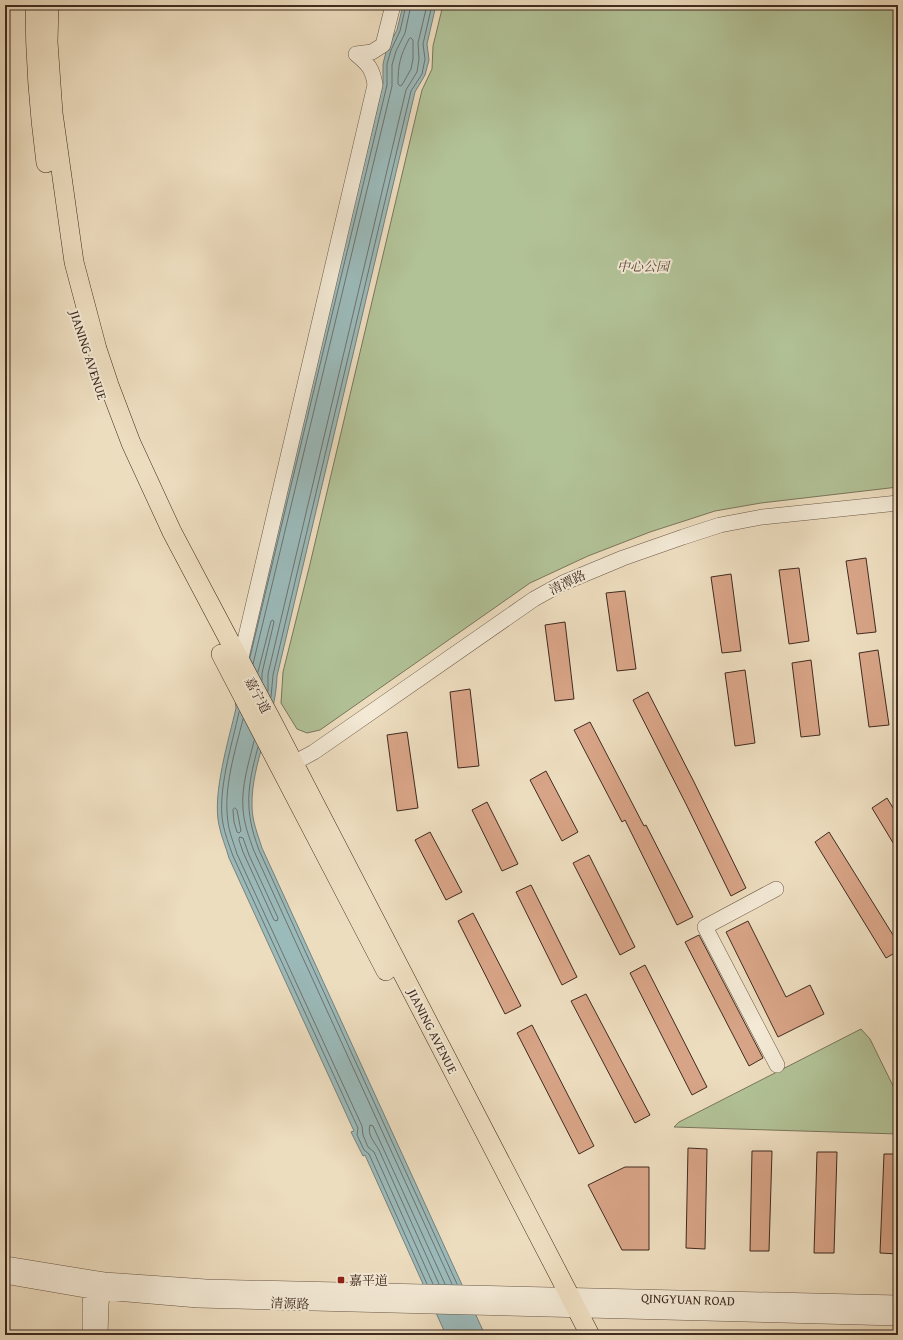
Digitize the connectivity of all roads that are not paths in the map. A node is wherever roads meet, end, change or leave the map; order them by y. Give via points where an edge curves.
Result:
1 (35, 5) edge
2 (49, 5) edge
3 (393, 5) edge
4 (898, 503) edge
5 (240, 662) junction
6 (234, 680) joint
7 (275, 727) joint
8 (268, 745) joint
9 (287, 767) junction
10 (776, 889) dead end
11 (778, 1065) dead end
12 (5, 1264) edge
13 (5, 1276) edge
14 (98, 1285) junction
15 (480, 1301) junction
16 (566, 1303) junction
17 (898, 1303) edge
18 (898, 1318) edge
19 (90, 1335) edge
20 (100, 1335) edge
21 (577, 1335) edge
22 (590, 1335) edge

1 - 6 main road, JIANING AVENUE via 39,113 49,187 62,264 82,338 132,474
2 - 5 main road, JIANING AVENUE via 48,42 53,113 62,185 74,262 97,349 143,471
3 - 5 street via 383,45 372,52 356,54 367,63 374,74 376,85
4 - 9 street, 清潭路 via 762,517 720,525 623,558 563,582 534,599 314,752
5 - 7 main road, 嘉宁道
6 - 8 main road, 嘉宁道
7 - 9 main road, JIANING AVENUE
8 - 9 main road, JIANING AVENUE
9 - 16 main road, JIANING AVENUE
10 - 11 street via 705,927
12 - 14 street, 清源路
13 - 14 street, 清源路
14 - 15 street, 清源路 via 414,1292
14 - 15 street, 清源路 via 198,1300 419,1306
14 - 19 street
14 - 20 street
15 - 16 street, QINGYUAN ROAD
16 - 17 street, QINGYUAN ROAD
16 - 18 street, QINGYUAN ROAD
16 - 21 main road, JIANING AVENUE
16 - 22 main road, JIANING AVENUE

